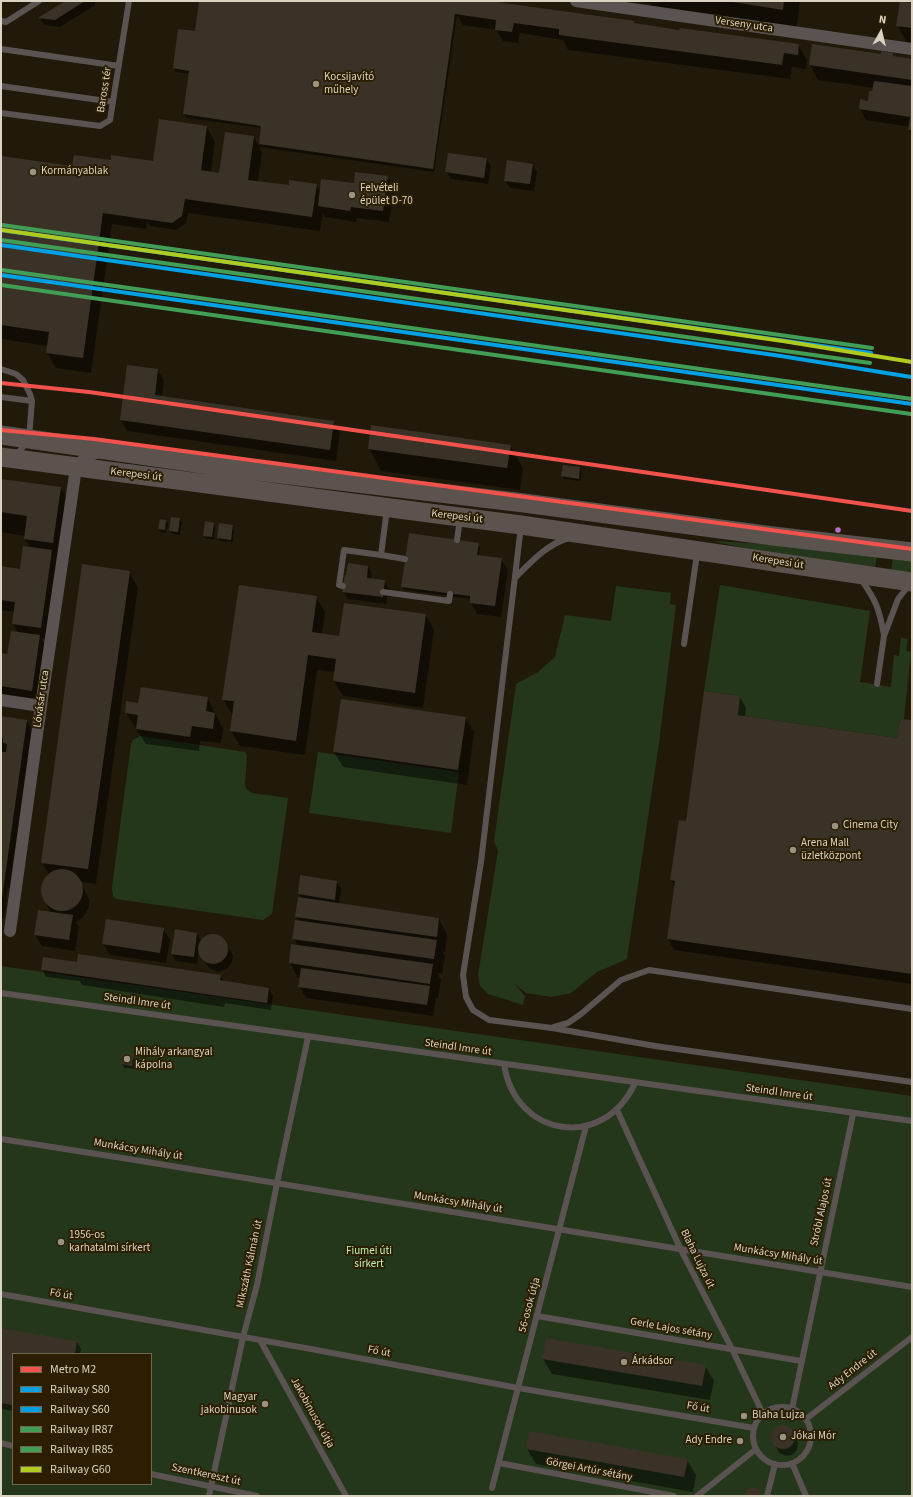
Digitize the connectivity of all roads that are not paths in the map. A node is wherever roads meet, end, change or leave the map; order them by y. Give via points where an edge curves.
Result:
1 (39, 1) edge
2 (129, 1) edge
3 (576, 1) edge
4 (1, 21) edge
5 (1, 49) edge
6 (912, 49) edge
7 (119, 66) junction
8 (1, 86) edge
9 (113, 102) junction
10 (1, 113) edge
11 (1, 369) edge
12 (1, 397) edge
13 (32, 401) junction
14 (1, 435) edge
15 (29, 438) junction
16 (103, 450) junction
17 (1, 457) edge
18 (76, 468) junction
19 (387, 508) junction
20 (460, 517) junction
21 (522, 525) junction
22 (593, 535) junction
23 (457, 540) dead end
24 (697, 550) junction
25 (912, 552) edge
26 (380, 555) junction
27 (405, 559) dead end
28 (857, 574) junction
29 (515, 578) junction
30 (912, 582) edge
31 (341, 586) dead end
32 (384, 592) dead end
33 (450, 594) dead end
34 (884, 636) junction
35 (684, 644) dead end
36 (876, 684) dead end
37 (1, 700) edge
38 (41, 706) junction
39 (10, 931) dead end
40 (1, 993) edge
41 (912, 1009) edge
42 (552, 1028) junction
43 (308, 1037) junction
44 (504, 1064) junction
45 (912, 1082) edge
46 (635, 1083) junction
47 (617, 1110) junction
48 (853, 1114) junction
49 (912, 1122) edge
50 (586, 1126) junction
51 (1, 1139) edge
52 (277, 1183) junction
53 (559, 1229) junction
54 (681, 1250) junction
55 (820, 1272) junction
56 (912, 1287) edge
57 (1, 1294) edge
58 (537, 1316) junction
59 (243, 1337) junction
60 (912, 1337) edge
61 (260, 1340) junction
62 (732, 1350) junction
63 (802, 1362) junction
64 (518, 1388) junction
65 (792, 1409) junction
66 (763, 1414) junction
67 (806, 1419) junction
68 (754, 1428) junction
69 (1, 1444) edge
70 (12, 1446) edge
71 (756, 1449) junction
72 (499, 1463) junction
73 (792, 1463) junction
74 (774, 1464) junction
75 (152, 1474) edge
76 (211, 1486) junction
77 (492, 1488) dead end
78 (209, 1496) edge
79 (256, 1496) edge
80 (346, 1496) edge
81 (674, 1496) edge
82 (697, 1496) edge
83 (767, 1496) edge
84 (806, 1496) edge

1 - 4 lane via 6,22
2 - 7 lane, Baross tér
3 - 6 street, Verseny utca
5 - 7 lane
7 - 9 lane, Baross tér
8 - 9 lane
9 - 10 lane, Baross tér via 110,120 100,126
11 - 13 lane via 16,374 23,380
12 - 13 lane
13 - 15 lane
14 - 15 main road, Kerepesi út
15 - 16 main road, Kerepesi út
15 - 17 lane via 20,451
16 - 18 street via 86,457
16 - 25 main road, Kerepesi út
17 - 18 main road, Kerepesi út
18 - 19 main road, Kerepesi út
18 - 38 street, Lóvásár utca
19 - 20 main road, Kerepesi út
19 - 26 lane
20 - 21 main road, Kerepesi út
20 - 23 lane
21 - 22 main road, Kerepesi út
21 - 29 lane
22 - 24 main road, Kerepesi út
22 - 29 lane via 573,537 556,543 536,557
24 - 28 main road, Kerepesi út
24 - 35 lane
26 - 27 lane
26 - 31 lane via 344,550
28 - 30 main road, Kerepesi út
28 - 34 lane via 873,596
29 - 42 lane via 481,862 463,975 466,997 473,1010 489,1020
30 - 34 lane via 898,599
32 - 33 lane via 449,601
34 - 36 lane
37 - 38 street
38 - 39 street, Lóvásár utca
40 - 43 lane, Steindl Imre út
41 - 42 lane via 649,970 621,980 581,1014 568,1023
42 - 45 lane via 656,1046
43 - 44 lane, Steindl Imre út
43 - 52 lane, Mikszáth Kálmán út
44 - 46 lane, Steindl Imre út
44 - 50 lane via 507,1080 514,1095 536,1118 566,1127
46 - 47 lane
46 - 48 lane, Steindl Imre út
47 - 50 lane
47 - 54 lane, Blaha Lujza út
48 - 49 lane, Steindl Imre út
48 - 55 lane, Stróbl Alajos út
50 - 53 lane, 56-osok útja
51 - 52 lane, Munkácsy Mihály út
52 - 53 lane, Munkácsy Mihály út
52 - 59 lane, Mikszáth Kálmán út via 257,1285
53 - 54 lane, Munkácsy Mihály út
53 - 58 lane, 56-osok útja
54 - 55 lane, Munkácsy Mihály út
54 - 62 lane, Blaha Lujza út
55 - 56 lane, Munkácsy Mihály út
55 - 63 lane, Stróbl Alajos út
57 - 59 lane, Fő út
58 - 62 lane, Gerle Lajos sétány
58 - 64 lane, 56-osok útja
59 - 61 lane, Fő út
59 - 76 lane, Mikszáth Kálmán út
60 - 67 lane, Ady Endre út
61 - 64 lane, Fő út
61 - 80 lane, Jakobinusok útja
62 - 63 lane, Gerle Lajos sétány
62 - 66 lane, Blaha Lujza út
63 - 65 lane, Stróbl Alajos út
64 - 68 lane, Fő út
64 - 72 lane, 56-osok útja
65 - 66 lane via 777,1408
65 - 67 lane
66 - 68 lane
67 - 73 lane via 811,1433 808,1448
68 - 71 lane
69 - 70 lane
71 - 74 lane
71 - 82 lane
72 - 77 lane, 56-osok útja
72 - 81 lane, Görgei Artúr sétány
73 - 74 lane
73 - 84 lane
74 - 83 lane
75 - 76 lane, Szentkereszt út
76 - 78 lane, Mikszáth Kálmán út
76 - 79 lane, Szentkereszt út

